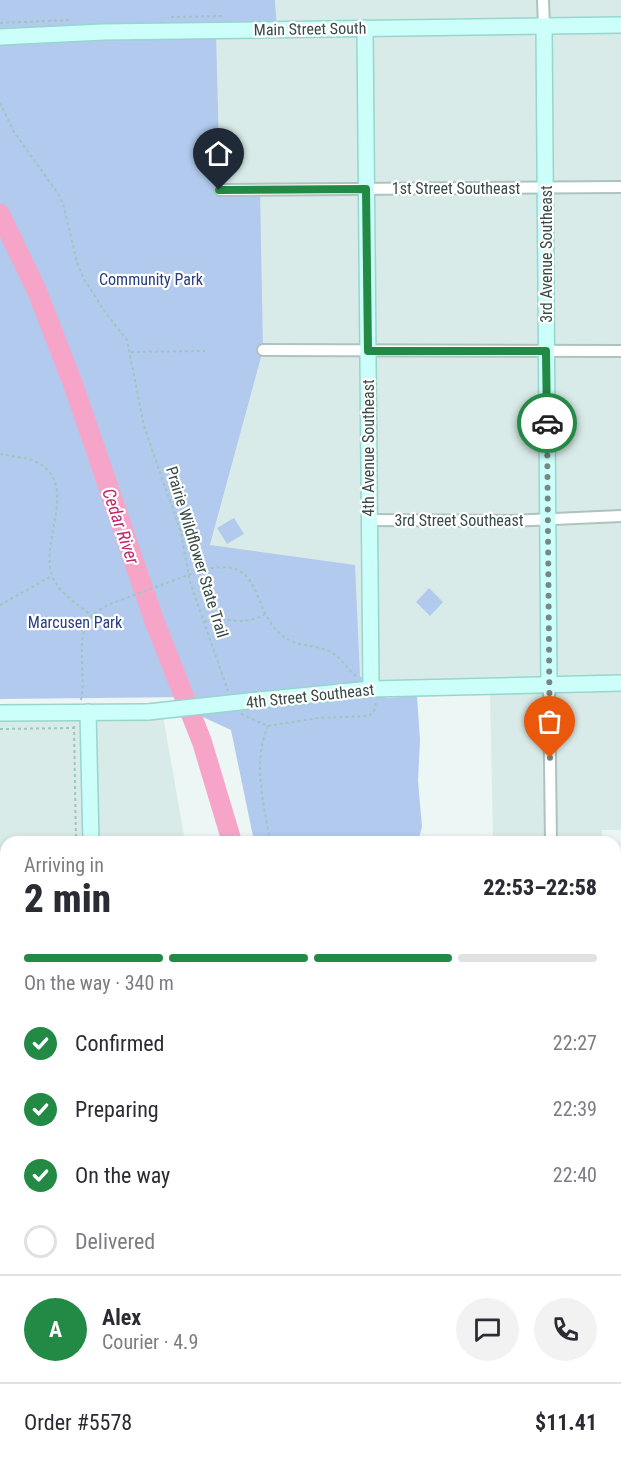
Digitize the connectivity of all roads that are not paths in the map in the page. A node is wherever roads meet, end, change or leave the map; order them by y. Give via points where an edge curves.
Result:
1 (543, 0) edge
2 (621, 25) edge
3 (544, 26) junction
4 (365, 28) junction
5 (0, 37) edge
6 (621, 187) edge
7 (546, 188) junction
8 (366, 189) junction
9 (219, 190) dead end
10 (263, 350) dead end
11 (368, 351) junction
12 (546, 351) junction
13 (621, 351) edge
14 (621, 516) edge
15 (547, 519) junction
16 (369, 520) junction
17 (621, 683) edge
18 (549, 684) junction
19 (371, 689) junction
20 (83, 712) junction
21 (0, 713) edge
22 (91, 836) edge
23 (551, 836) edge

1 - 3 street
2 - 3 street, Main Street South
3 - 4 street, Main Street South
3 - 7 street, 3rd Avenue Southeast
4 - 5 street, Main Street South
4 - 8 street, 4th Avenue Southeast
6 - 7 street, 1st Street Southeast
7 - 8 street, 1st Street Southeast
7 - 12 street, 3rd Avenue Southeast
8 - 9 street, 1st Street Southeast
8 - 11 street, 4th Avenue Southeast
10 - 11 street
11 - 12 street
11 - 16 street, 4th Avenue Southeast
12 - 13 street
12 - 15 street, 3rd Avenue Southeast
14 - 15 street, 3rd Street Southeast
15 - 16 street, 3rd Street Southeast
15 - 18 street, 3rd Avenue Southeast
16 - 19 street, 4th Avenue Southeast
17 - 18 street, 4th Street Southeast
18 - 19 street, 4th Street Southeast
18 - 23 street, 3rd Avenue Southeast
19 - 20 street, 4th Street Southeast, bridge via 243,706
20 - 21 street, 4th Street Southeast
20 - 22 street

